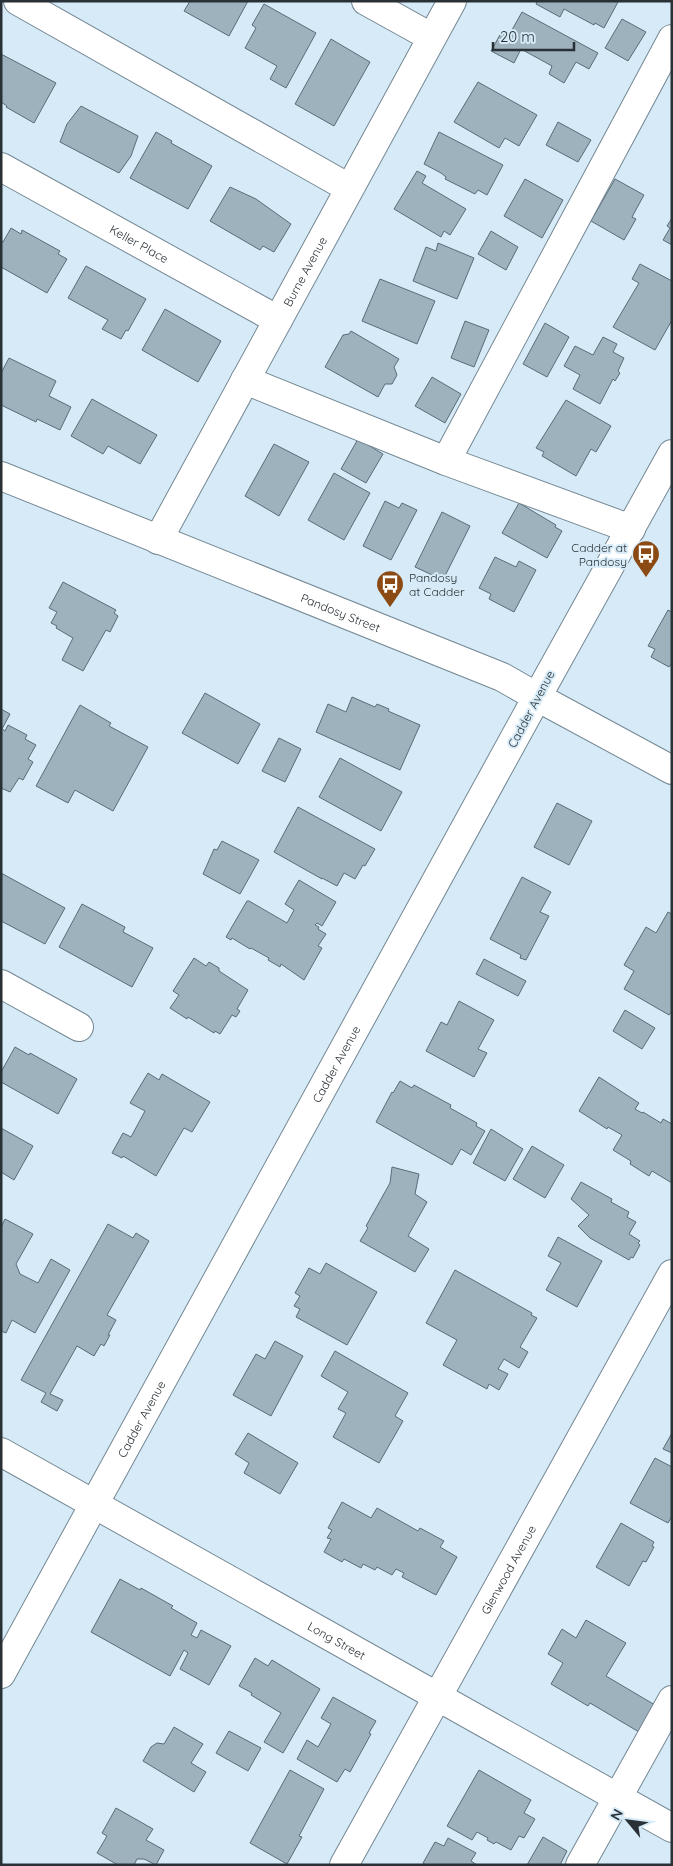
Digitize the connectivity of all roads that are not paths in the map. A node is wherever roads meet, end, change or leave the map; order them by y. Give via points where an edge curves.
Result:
1 (18, 1) edge
2 (366, 1) edge
3 (452, 1) edge
4 (431, 37) junction
5 (672, 39) edge
6 (1, 167) edge
7 (349, 188) junction
8 (278, 320) junction
9 (245, 380) junction
10 (672, 454) edge
11 (446, 461) junction
12 (1, 476) edge
13 (631, 528) junction
14 (158, 540) junction
15 (537, 697) junction
16 (672, 770) edge
17 (1, 984) edge
18 (79, 1027) dead end
19 (672, 1274) edge
20 (1, 1452) edge
21 (94, 1504) junction
22 (1, 1674) edge
23 (437, 1698) junction
24 (672, 1700) edge
25 (617, 1798) junction
26 (672, 1828) edge
27 (344, 1865) edge
28 (580, 1865) edge

1 - 7 street
2 - 4 street
3 - 4 street, Burne Avenue
4 - 7 street, Burne Avenue
5 - 11 street
6 - 8 street, Keller Place
7 - 8 street, Burne Avenue
8 - 9 street, Burne Avenue
9 - 11 street
9 - 14 street, Burne Avenue
10 - 13 street, Cadder Avenue
11 - 13 street
12 - 14 street, Pandosy Street
13 - 15 street, Cadder Avenue
14 - 15 street, Pandosy Street via 502,677
15 - 16 street, Pandosy Street
15 - 21 street, Cadder Avenue
17 - 18 street
19 - 23 street, Glenwood Avenue
20 - 21 street, Long Street
21 - 22 street, Cadder Avenue
21 - 23 street, Long Street
23 - 25 street, Long Street
23 - 27 street, Glenwood Avenue
24 - 25 street
25 - 26 street, Long Street
25 - 28 street

